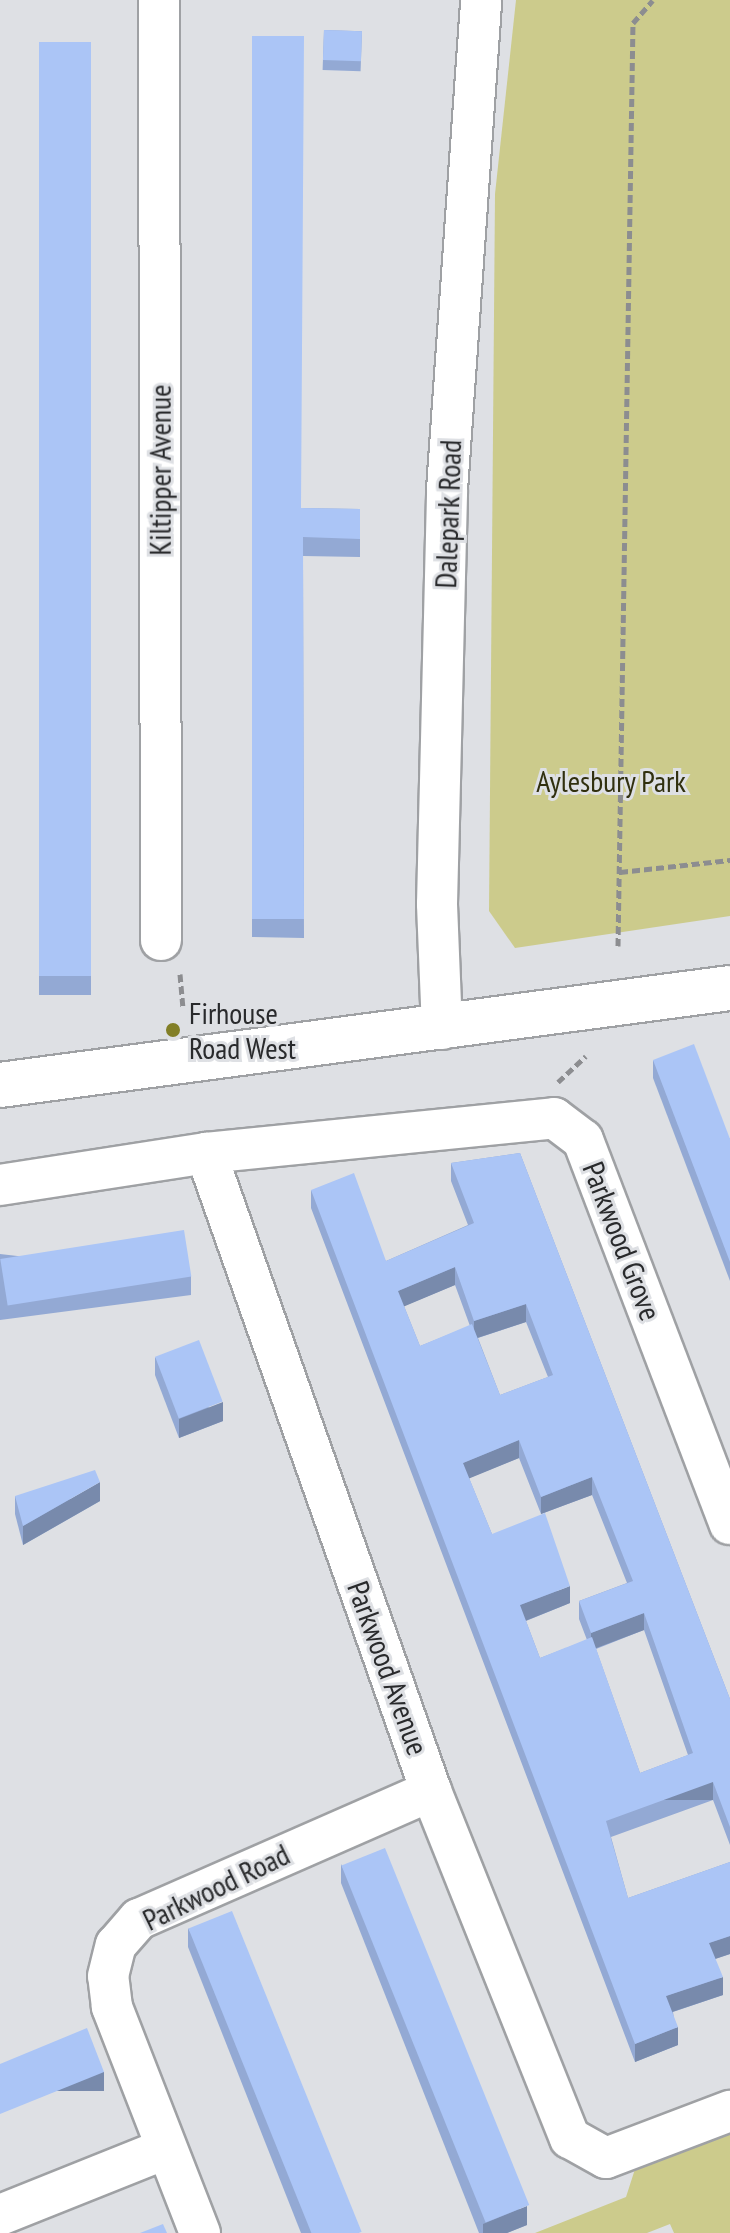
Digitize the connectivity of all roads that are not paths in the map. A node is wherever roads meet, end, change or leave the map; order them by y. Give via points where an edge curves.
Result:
1 (159, 0) edge
2 (481, 0) edge
3 (170, 952) road end
4 (730, 988) edge
5 (442, 1029) junction
6 (0, 1085) edge
7 (206, 1153) junction
8 (0, 1185) edge
9 (730, 1524) edge
10 (431, 1791) junction
11 (730, 2111) edge
12 (165, 2149) junction
13 (0, 2215) edge
14 (200, 2233) edge

1 - 3 street, Kiltipper Avenue
2 - 5 street, Dalepark Road via 447,490 437,904
4 - 5 street
5 - 6 street
7 - 8 street, Parkwood Grove
7 - 9 street, Parkwood Grove via 554,1118 583,1140
7 - 10 street, Parkwood Avenue
10 - 11 street, Parkwood Avenue via 570,2138 606,2158
10 - 12 street, Parkwood Road via 139,1919 116,1945 108,1976 112,2007
12 - 13 street
12 - 14 street, Parkwood Road

